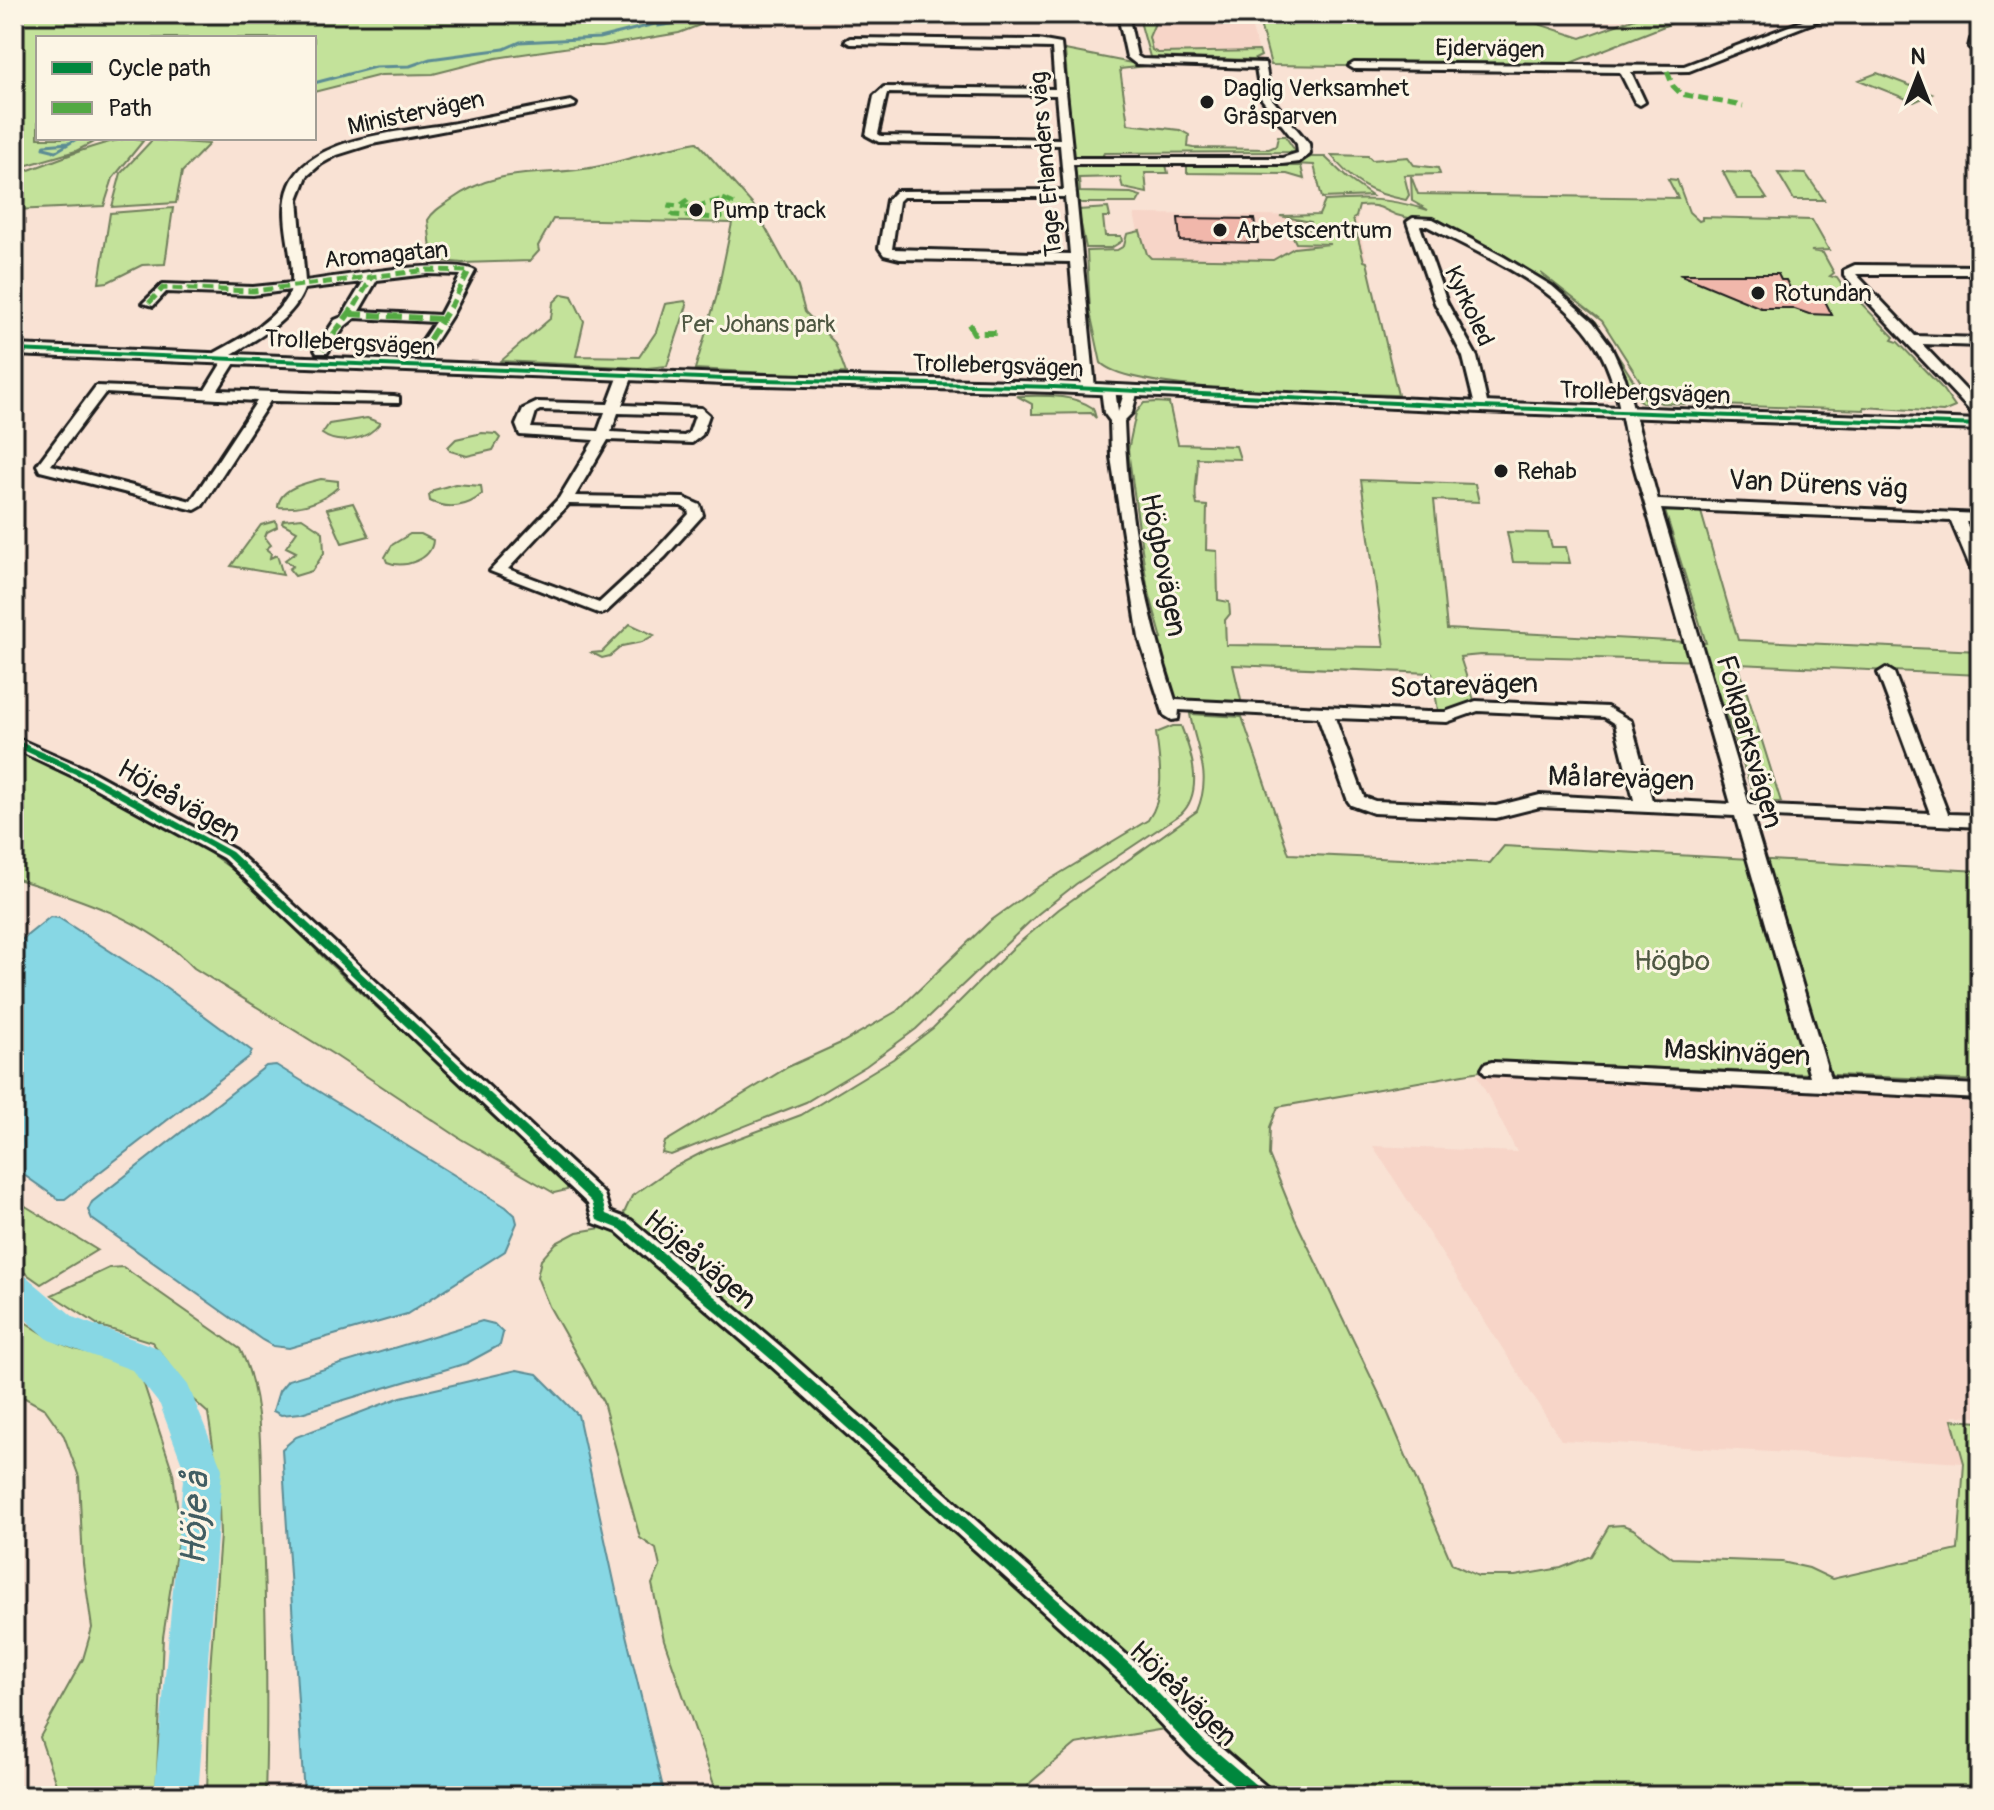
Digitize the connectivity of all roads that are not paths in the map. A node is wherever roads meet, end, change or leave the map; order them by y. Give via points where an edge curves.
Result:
1 (1118, 14) edge
2 (1830, 14) edge
3 (850, 41) dead end
4 (1980, 41) edge
5 (1980, 52) edge
6 (1354, 66) dead end
7 (1625, 71) junction
8 (1060, 92) junction
9 (1640, 102) dead end
10 (571, 104) dead end
11 (1064, 142) junction
12 (1066, 161) junction
13 (1069, 194) junction
14 (1412, 226) joint
15 (1076, 258) junction
16 (1980, 270) edge
17 (372, 277) junction
18 (298, 285) junction
19 (149, 303) dead end
20 (351, 314) junction
21 (441, 319) junction
22 (263, 327) junction
23 (1912, 340) junction
24 (1980, 342) edge
25 (14, 350) edge
26 (322, 350) dead end
27 (419, 356) dead end
28 (224, 358) junction
29 (250, 358) junction
30 (626, 375) junction
31 (1088, 388) junction
32 (1108, 389) junction
33 (1131, 390) junction
34 (209, 394) junction
35 (266, 397) junction
36 (394, 400) dead end
37 (1481, 407) junction
38 (613, 409) junction
39 (1628, 412) junction
40 (1980, 413) edge
41 (1117, 420) junction
42 (1980, 425) edge
43 (602, 438) junction
44 (565, 500) junction
45 (1654, 504) junction
46 (1957, 517) junction
47 (1980, 518) edge
48 (1980, 571) edge
49 (1886, 673) dead end
50 (1171, 712) joint
51 (1325, 713) junction
52 (14, 742) edge
53 (1644, 804) junction
54 (1742, 810) junction
55 (1941, 819) junction
56 (1980, 821) edge
57 (1492, 1069) dead end
58 (1822, 1085) junction
59 (1980, 1092) edge
60 (1258, 1796) edge

1 - 12 street via 1124,19 1134,60 1261,65 1266,98 1303,144 1304,154 1282,161
2 - 7 street, Ejdervägen via 1693,67
3 - 8 street, Tage Erlanders väg via 1053,44
4 - 5 street via 1974,47
6 - 7 street, Ejdervägen
7 - 9 street
8 - 11 street, Tage Erlanders väg
8 - 11 street via 884,90 872,135
10 - 18 street, Ministervägen via 364,143 319,161 293,188
11 - 12 street, Tage Erlanders väg
12 - 13 street, Tage Erlanders väg
13 - 15 street, Tage Erlanders väg
13 - 15 street via 900,193 893,200 885,250 900,255
14 - 37 street, Kyrkoled via 1441,303 1470,357
14 - 39 street, Folkparksvägen via 1429,222 1519,270 1568,307 1604,347
15 - 31 street, Tage Erlanders väg
16 - 23 street via 1850,269 1850,277
17 - 18 street, Aromagatan
17 - 20 street
17 - 21 street, Aromagatan via 469,271
18 - 19 street, Aromagatan via 253,291 163,288
18 - 22 street via 292,302
20 - 21 street, Aromagatan
20 - 26 street
21 - 27 street, Aromagatan
22 - 28 street
22 - 29 street via 249,347
23 - 24 street
23 - 40 street
25 - 28 street, Trollebergsvägen
28 - 29 street, Trollebergsvägen
28 - 34 street
29 - 30 street, Trollebergsvägen
30 - 31 street, Trollebergsvägen
30 - 38 street
31 - 32 street, Trollebergsvägen
32 - 33 street, Trollebergsvägen
32 - 41 street, Högbovägen
33 - 37 street, Trollebergsvägen
33 - 41 street, Högbovägen via 1125,413
34 - 35 street
34 - 35 street via 101,389 44,465 195,506
35 - 36 street
37 - 39 street, Trollebergsvägen
38 - 43 street
38 - 43 street via 538,406 530,409 522,429 530,434
38 - 43 street via 702,415 690,440
39 - 42 street, Trollebergsvägen
39 - 45 street, Folkparksvägen
41 - 50 street, Högbovägen via 1139,595
43 - 44 street
44 - 44 street via 498,571 601,609 696,515 695,508 684,502
45 - 46 street, Van Dürens väg
45 - 54 street, Folkparksvägen
46 - 47 street, Van Dürens väg
46 - 48 street
49 - 55 street
50 - 51 street, Sotarevägen
51 - 53 street, Målarevägen via 1357,801 1373,807 1496,812 1540,801
51 - 53 street, Sotarevägen via 1447,717 1485,706 1607,712 1623,721
52 - 60 street, Höjeåvägen via 229,854 597,1200 601,1217 624,1226 777,1357
53 - 54 street, Målarevägen
54 - 55 street, Målarevägen
54 - 58 street, Folkparksvägen
55 - 56 street, Målarevägen
57 - 58 street, Maskinvägen
58 - 59 street, Maskinvägen

